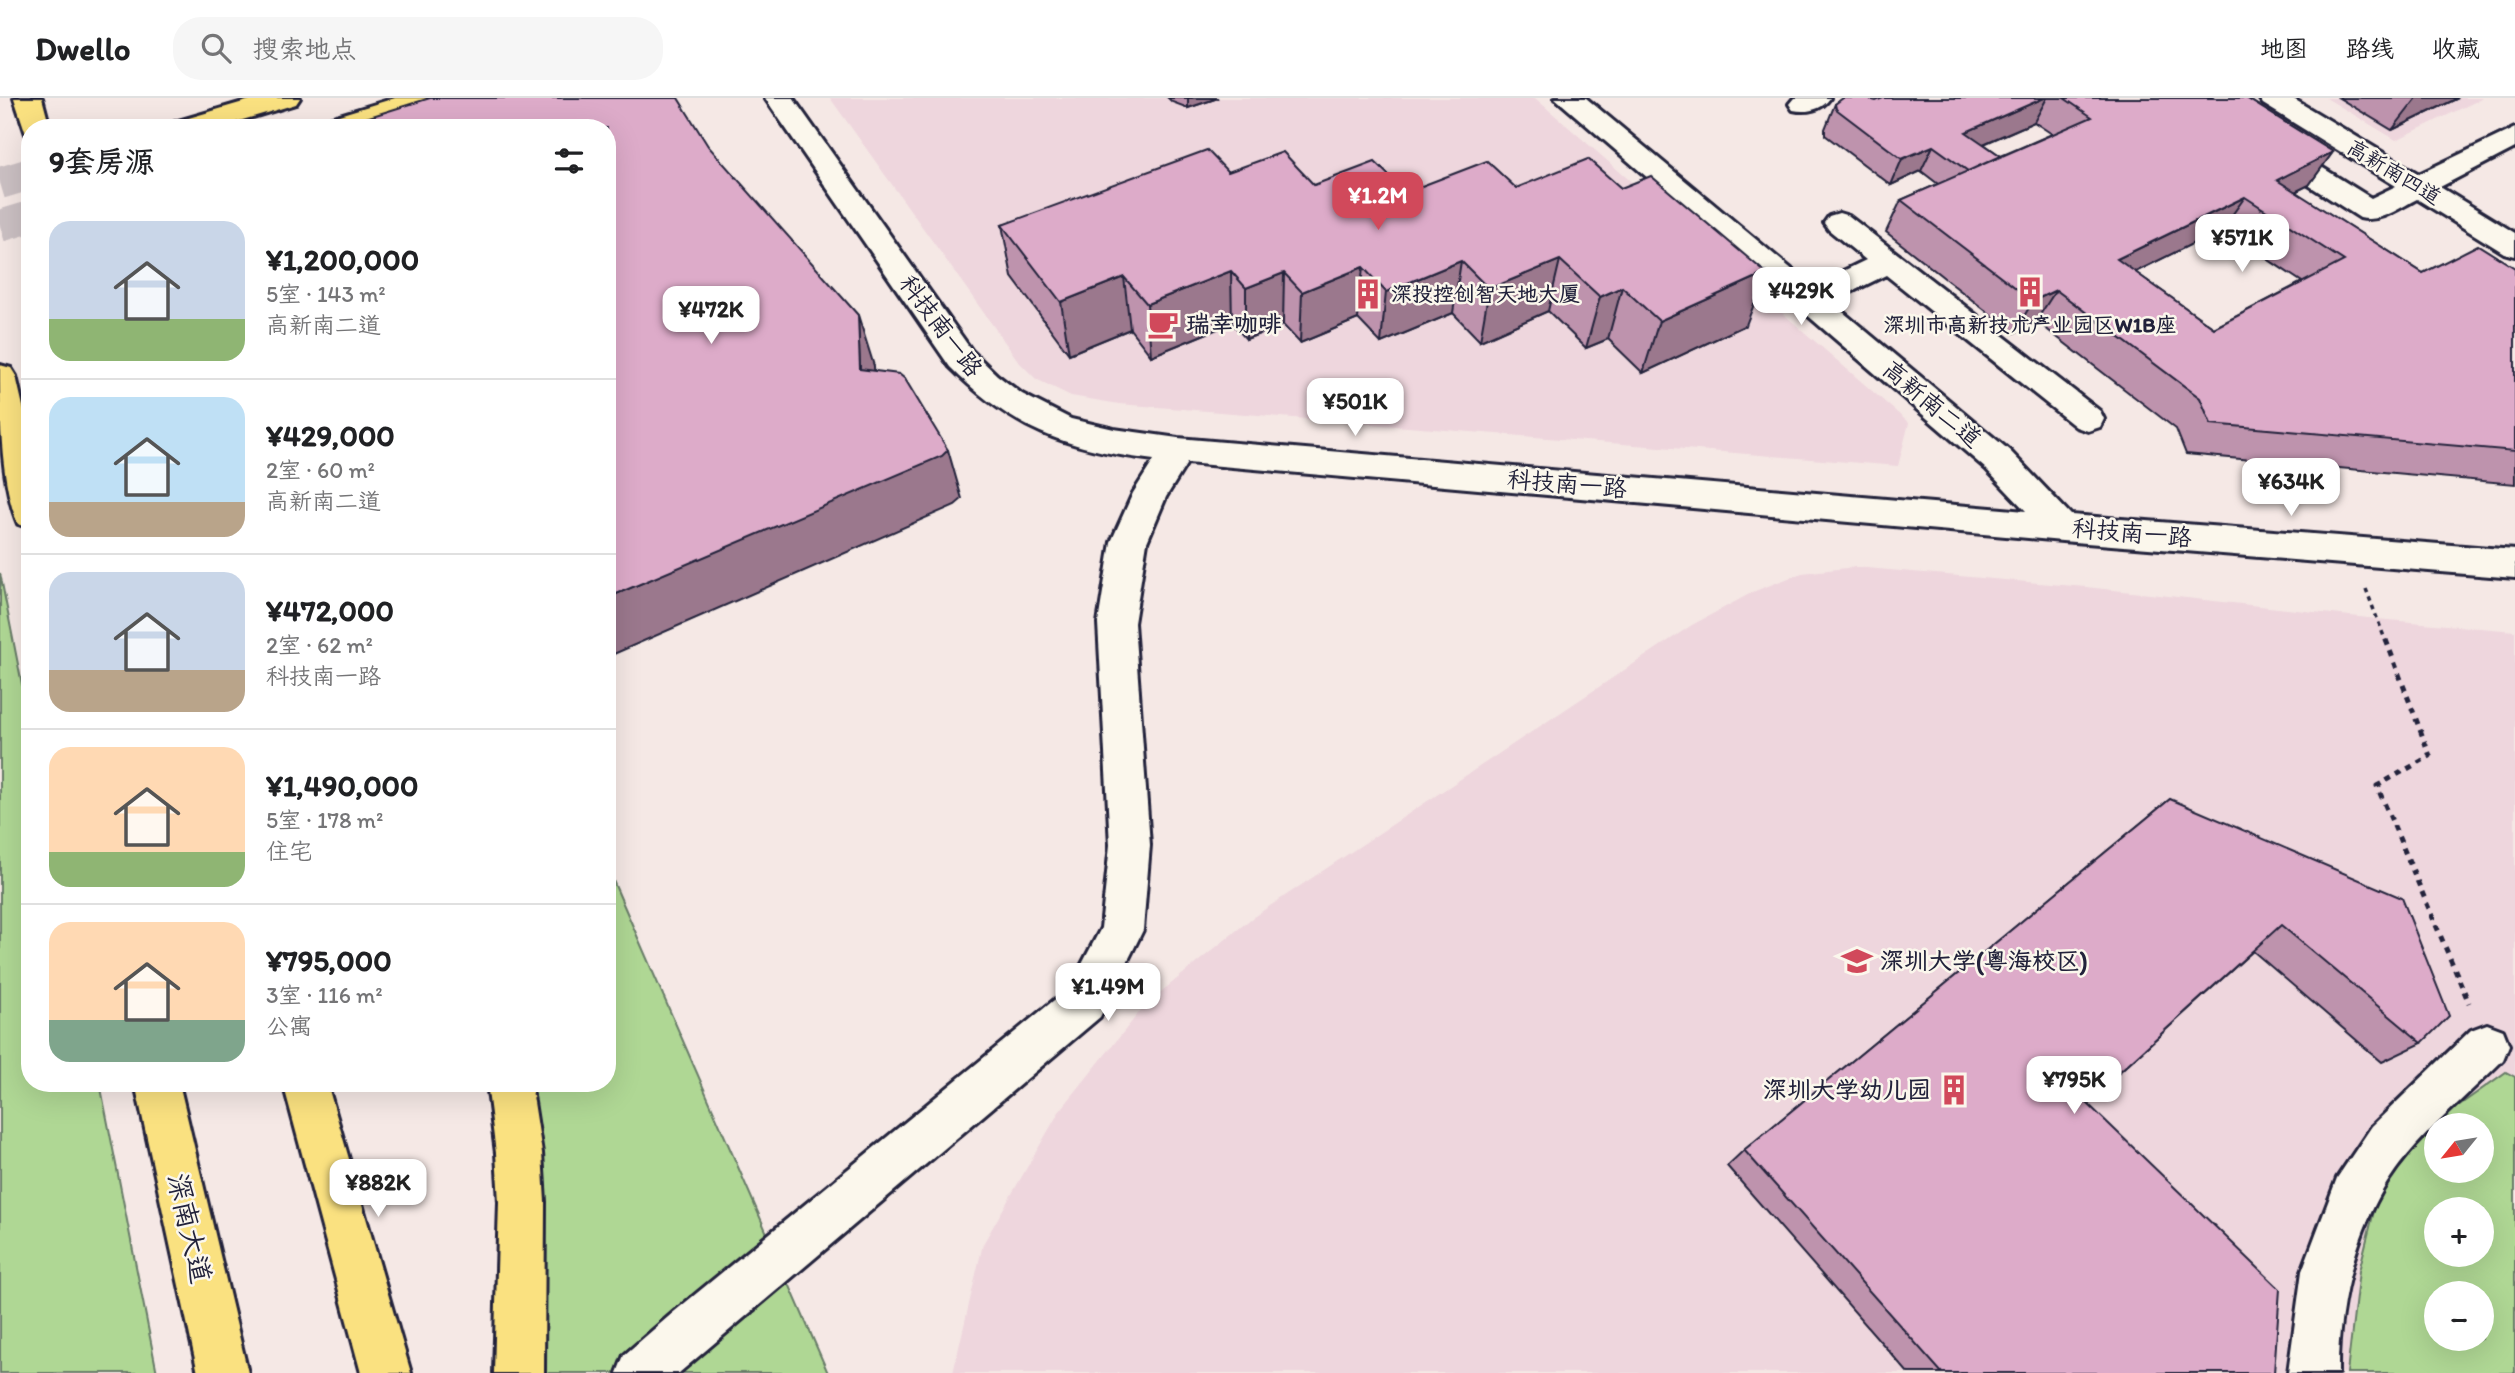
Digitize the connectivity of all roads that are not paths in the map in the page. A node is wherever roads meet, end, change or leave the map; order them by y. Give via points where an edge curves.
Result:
1 (28, 98) edge
2 (286, 98) edge
3 (424, 98) edge
4 (779, 98) edge
5 (1569, 98) edge
6 (2192, 98) edge
7 (2273, 98) edge
8 (34, 119) edge
9 (216, 119) edge
10 (363, 119) edge
11 (2515, 137) edge
12 (2418, 186) junction
13 (1839, 223) dead end
14 (2515, 246) edge
15 (1888, 262) junction
16 (1809, 300) junction
17 (0, 376) edge
18 (2088, 419) dead end
19 (1178, 450) junction
20 (21, 473) edge
21 (2062, 528) junction
22 (2515, 564) edge
23 (2487, 1045) road end
24 (159, 1092) edge
25 (303, 1092) edge
26 (510, 1092) edge
27 (524, 1092) edge
28 (522, 1202) junction
29 (223, 1373) edge
30 (386, 1373) edge
31 (519, 1373) edge
32 (642, 1373) edge
33 (2313, 1373) edge

1 - 8 main road
2 - 9 main road
3 - 10 main road
4 - 19 street, 科技南一路 via 961,359 988,387 1028,416 1074,433
5 - 16 street, 高新南二道
6 - 12 street via 2370,211
7 - 12 street, 高新南四道
11 - 12 street
12 - 14 street, 高新南四道
13 - 15 street
15 - 16 street
15 - 18 street
16 - 21 street, 高新南二道 via 1998,460
17 - 20 main road
19 - 21 street, 科技南一路
19 - 32 street via 1150,493 1129,542 1116,623 1130,845 1122,930 1085,1002
21 - 22 street, 科技南一路
23 - 33 street via 2388,1142 2353,1194 2326,1271
24 - 29 main road, 深南大道
25 - 30 main road
26 - 28 main road
27 - 28 street
28 - 31 main road

